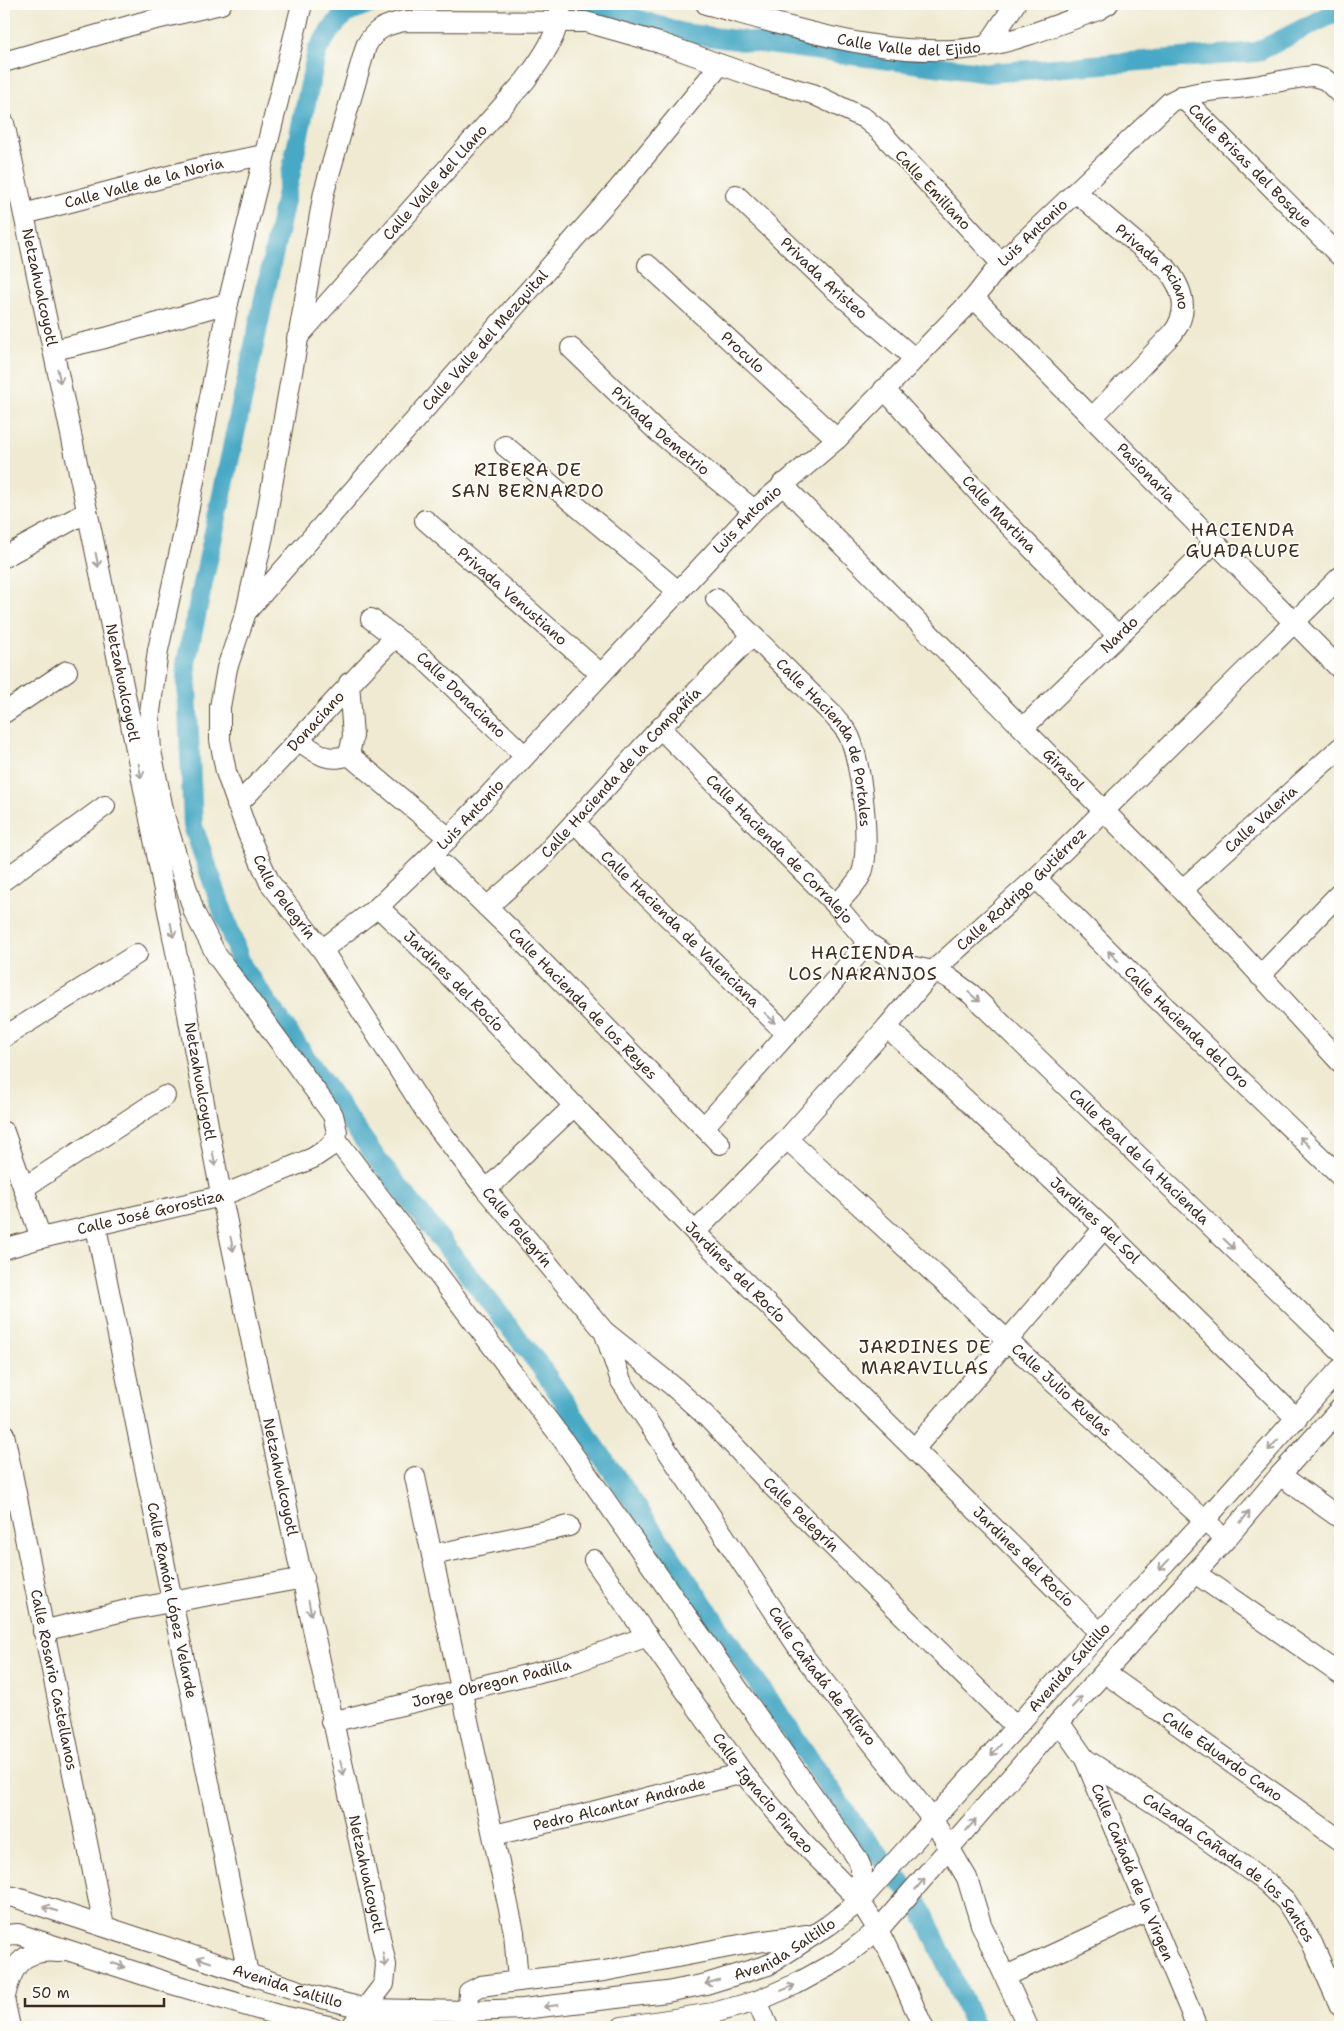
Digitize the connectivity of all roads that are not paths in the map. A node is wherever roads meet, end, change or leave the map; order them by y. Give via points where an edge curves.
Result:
1 (221, 4) edge
2 (302, 4) edge
3 (706, 4) edge
4 (776, 4) edge
5 (1016, 4) edge
6 (1108, 4) edge
7 (560, 12) edge
8 (764, 20) junction
9 (987, 46) junction
10 (4, 62) edge
11 (720, 65) junction
12 (1340, 94) edge
13 (1181, 96) junction
14 (4, 123) edge
15 (264, 155) junction
16 (1076, 192) junction
17 (736, 195) dead end
18 (24, 214) junction
19 (1340, 256) edge
20 (1001, 263) junction
21 (648, 265) dead end
22 (974, 298) junction
23 (228, 304) junction
24 (297, 338) junction
25 (571, 348) dead end
26 (54, 350) junction
27 (914, 358) junction
28 (884, 390) junction
29 (1092, 418) junction
30 (837, 439) junction
31 (505, 446) dead end
32 (782, 484) junction
33 (754, 510) junction
34 (87, 512) junction
35 (425, 520) dead end
36 (1215, 542) junction
37 (4, 558) edge
38 (1340, 577) edge
39 (679, 592) junction
40 (716, 599) dead end
41 (246, 612) junction
42 (371, 619) dead end
43 (1296, 622) junction
44 (1117, 635) junction
45 (752, 636) junction
46 (394, 637) junction
47 (1340, 669) edge
48 (67, 672) dead end
49 (600, 673) junction
50 (349, 683) junction
51 (4, 713) edge
52 (660, 728) junction
53 (1023, 728) junction
54 (299, 741) junction
55 (1340, 748) edge
56 (349, 755) junction
57 (524, 755) junction
58 (237, 805) junction
59 (105, 806) dead end
60 (1103, 809) junction
61 (575, 822) junction
62 (449, 838) junction
63 (444, 866) dead end
64 (1036, 878) junction
65 (4, 880) edge
66 (1182, 890) junction
67 (1340, 893) edge
68 (836, 905) junction
69 (378, 907) junction
70 (487, 907) junction
71 (868, 943) junction
72 (323, 951) junction
73 (137, 954) dead end
74 (933, 971) junction
75 (1260, 976) junction
76 (887, 1028) junction
77 (787, 1034) junction
78 (4, 1038) edge
79 (1336, 1050) edge
80 (165, 1096) dead end
81 (573, 1107) junction
82 (704, 1127) junction
83 (4, 1132) edge
84 (336, 1139) junction
85 (787, 1139) junction
86 (720, 1144) dead end
87 (1340, 1176) edge
88 (25, 1187) junction
89 (486, 1190) junction
90 (221, 1196) junction
91 (96, 1227) junction
92 (1104, 1228) junction
93 (696, 1232) junction
94 (41, 1238) junction
95 (4, 1249) edge
96 (604, 1331) junction
97 (1008, 1341) junction
98 (1340, 1351) edge
99 (1340, 1368) edge
100 (1340, 1409) edge
101 (1297, 1419) junction
102 (4, 1434) edge
103 (915, 1448) junction
104 (1280, 1475) junction
105 (415, 1477) dead end
106 (1340, 1518) edge
107 (1204, 1521) junction
108 (569, 1526) dead end
109 (1226, 1539) junction
110 (432, 1556) junction
111 (594, 1560) dead end
112 (1195, 1573) junction
113 (304, 1578) junction
114 (173, 1603) junction
115 (43, 1631) junction
116 (1100, 1633) junction
117 (648, 1636) junction
118 (1105, 1673) junction
119 (1340, 1674) edge
120 (462, 1691) junction
121 (332, 1722) junction
122 (1059, 1722) junction
123 (1016, 1727) junction
124 (1085, 1758) junction
125 (743, 1773) junction
126 (928, 1826) junction
127 (494, 1835) junction
128 (1340, 1840) edge
129 (944, 1855) junction
130 (4, 1896) edge
131 (860, 1901) junction
132 (1147, 1910) junction
133 (104, 1926) junction
134 (878, 1930) junction
135 (816, 1934) junction
136 (4, 1935) edge
137 (86, 1955) junction
138 (248, 1974) junction
139 (1006, 1976) junction
140 (518, 1981) junction
141 (4, 2000) edge
142 (757, 2000) junction
143 (1340, 2006) edge
144 (363, 2018) edge
145 (468, 2019) edge
146 (10, 2027) edge
147 (333, 2027) edge
148 (351, 2027) edge
149 (426, 2027) edge
150 (622, 2027) edge
151 (768, 2027) edge
152 (922, 2027) edge
153 (1028, 2027) edge
154 (1197, 2027) edge

1 - 10 street via 139,23
2 - 15 street
3 - 8 street, Calle Valle del Ejido
4 - 8 street
5 - 9 street
6 - 9 street, Calle Valle del Ejido
7 - 11 street, Calle Emiliano
7 - 24 street, Calle Valle del Llano via 549,50 526,81
7 - 24 street, Calle Pelegrín via 461,23 404,21 373,32 366,46 324,192
8 - 9 street, Calle Valle del Ejido via 896,47 957,50
11 - 20 street, Calle Emiliano via 813,94 864,118
11 - 41 street, Calle Valle del Mezquital via 619,188
12 - 13 street via 1326,80 1304,76
13 - 16 street, Luis Antonio
13 - 19 street, Calle Brisas del Bosque
14 - 18 street, Netzahualcoyotl
15 - 18 street, Calle Valle de la Noria via 207,166
15 - 23 street
16 - 20 street, Luis Antonio
16 - 29 street, Privada Aciano via 1168,270 1179,288 1184,310 1173,333
17 - 27 street, Privada Aristeo via 835,290
18 - 26 street, Netzahualcoyotl
20 - 22 street, Luis Antonio
21 - 30 street, Proculo
22 - 27 street, Luis Antonio
22 - 29 street, Pasionaria
23 - 26 street
23 - 84 street via 186,528 158,650 149,720 151,751 165,819 194,912 223,964 333,1115
24 - 41 street, Calle Pelegrín via 289,395
25 - 33 street, Privada Demetrio via 658,432
26 -> 34 street, Netzahualcoyotl
27 - 28 street, Luis Antonio
28 - 30 street, Luis Antonio
28 - 44 street, Calle Martina via 998,514
29 - 36 street, Pasionaria
30 - 32 street, Luis Antonio
31 - 39 street
32 - 33 street, Luis Antonio
32 - 53 street, Girasol
33 - 39 street, Luis Antonio
34 - 37 street
34 -> 90 street, Netzahualcoyotl via 176,951
35 - 49 street, Privada Venustiano
36 - 43 street, Pasionaria
36 - 44 street, Nardo
38 - 43 street, Calle Rodrigo Gutiérrez
39 - 49 street, Luis Antonio
40 - 45 street, Calle Hacienda de Portales
41 - 58 street, Calle Pelegrín via 227,668 220,707 226,772
42 - 46 street, Calle Donaciano
43 - 47 street, Pasionaria
43 - 60 street, Calle Rodrigo Gutiérrez
44 - 53 street, Nardo
45 - 52 street, Calle Hacienda de la Compañía
45 - 68 street, Calle Hacienda de Portales via 833,715 848,734 853,747 864,810 866,855 861,875
46 - 50 street, Donaciano
46 - 57 street, Calle Donaciano via 424,659
48 - 51 street
49 - 57 street, Luis Antonio
50 - 54 street, Donaciano
50 - 56 street via 353,736
52 - 61 street, Calle Hacienda de la Compañía
52 - 68 street, Calle Hacienda de Corralejo
53 - 60 street, Girasol
54 - 56 street via 327,758
54 - 58 street, Donaciano
55 - 66 street, Calle Valeria
56 - 62 street
57 - 62 street, Luis Antonio
58 - 72 street, Calle Pelegrín via 270,883
59 - 65 street
60 - 64 street, Calle Rodrigo Gutiérrez
60 - 66 street, Girasol
61 - 70 street, Calle Hacienda de la Compañía via 539,861
61 -> 77 street, Calle Hacienda de Valenciana
62 - 69 street, Luis Antonio
63 - 70 street, Calle Hacienda de los Reyes
64 - 74 street, Calle Rodrigo Gutiérrez
87 -> 64 street, Calle Hacienda del Oro
66 - 75 street, Girasol
67 - 75 street
68 - 71 street, Calle Hacienda de Corralejo
69 - 72 street, Luis Antonio
69 - 81 street, Jardines del Rocío via 518,1045
70 - 82 street, Calle Hacienda de los Reyes
71 - 74 street, Calle Hacienda de Corralejo via 900,964
71 - 77 street
72 - 89 street, Calle Pelegrín via 428,1115
73 - 78 street
74 - 76 street, Calle Rodrigo Gutiérrez
74 -> 98 street, Calle Real de la Hacienda via 971,994
75 - 79 street, Girasol
76 - 85 street, Calle Rodrigo Gutiérrez
76 - 92 street, Jardines del Sol
77 - 82 street
80 - 88 street
81 - 89 street
81 - 93 street, Jardines del Rocío
82 - 86 street, Calle Hacienda de los Reyes
83 - 88 street
84 - 90 street, Calle José Gorostiza via 321,1153 295,1166
84 - 131 street via 563,1440 857,1858 861,1867
85 - 93 street, Calle Rodrigo Gutiérrez
85 - 97 street, Calle Julio Ruelas
88 - 94 street
89 - 96 street, Calle Pelegrín
90 - 91 street, Calle José Gorostiza
90 -> 113 street, Netzahualcoyotl
91 - 94 street, Calle José Gorostiza
91 - 114 street, Calle Ramón López Velarde
92 - 97 street
92 - 101 street, Jardines del Sol
93 - 103 street, Jardines del Rocío
94 - 95 street, Calle José Gorostiza
96 - 123 street, Calle Pelegrín via 706,1416 772,1486
96 - 126 street, Calle Cañadá de Alfaro via 622,1381 806,1659
97 - 103 street
97 - 107 street, Calle Julio Ruelas
99 - 101 street, Avenida Saltillo
100 - 104 street, Avenida Saltillo
101 -> 107 street, Avenida Saltillo
102 - 115 street, Calle Rosario Castellanos
103 - 116 street, Jardines del Rocío
104 - 106 street
109 -> 104 street, Avenida Saltillo
105 - 110 street
107 - 109 street, Calle Julio Ruelas
107 -> 116 street, Avenida Saltillo
108 - 110 street
109 - 112 street, Avenida Saltillo
110 - 120 street
111 - 117 street, Calle Ignacio Pinazo
112 - 118 street, Avenida Saltillo
112 - 119 street
113 - 114 street
113 -> 121 street, Netzahualcoyotl
114 - 115 street via 127,1610
114 - 138 street, Calle Ramón López Velarde
115 - 133 street, Calle Rosario Castellanos
116 - 123 street, Avenida Saltillo
117 - 120 street, Jorge Obregon Padilla via 564,1666
117 - 125 street, Calle Ignacio Pinazo
122 -> 118 street, Avenida Saltillo
118 - 128 street, Calle Eduardo Cano
120 - 121 street, Jorge Obregon Padilla
120 - 127 street
121 -> 144 street, Netzahualcoyotl via 386,1965 384,1984
122 - 124 street, Calle Cañadá de la Virgen
129 -> 122 street, Avenida Saltillo
123 -> 126 street, Avenida Saltillo
124 - 132 street, Calle Cañadá de la Virgen
124 - 143 street, Calzada Cañada de los Santos via 1182,1822 1266,1882 1286,1901 1312,1943
125 - 127 street, Pedro Alcantar Andrade
125 - 131 street, Calle Ignacio Pinazo
126 - 129 street, Calle Cañadá de Alfaro
126 - 131 street, Avenida Saltillo
127 - 140 street via 514,1932
134 -> 129 street, Avenida Saltillo
129 - 139 street, Calle Cañadá de Alfaro via 967,1878 981,1924
133 -> 130 street, Avenida Saltillo
131 - 134 street, Calle Ignacio Pinazo
131 - 135 street, Avenida Saltillo
132 - 139 street
132 - 154 street, Calle Cañadá de la Virgen
138 -> 133 street, Avenida Saltillo
142 -> 134 street, Avenida Saltillo via 796,1984 838,1961
134 - 152 street, Calle Ignacio Pinazo
135 - 140 street via 604,1971
135 -> 145 street, Avenida Saltillo via 768,1965 706,1984
136 - 137 street, Avenida Saltillo via 18,1934
137 - 141 street via 56,1951 29,1954 14,1970
137 -> 147 street, Avenida Saltillo via 278,2015
138 - 144 street, Avenida Saltillo via 315,1996
139 - 153 street, Calle Cañadá de Alfaro
140 - 145 street via 481,1986 468,1992
141 - 146 street
142 - 150 street, Avenida Saltillo via 712,2013
142 - 151 street
144 - 145 street, Avenida Saltillo
144 - 148 street, Netzahualcoyotl
144 - 149 street, Avenida Saltillo

